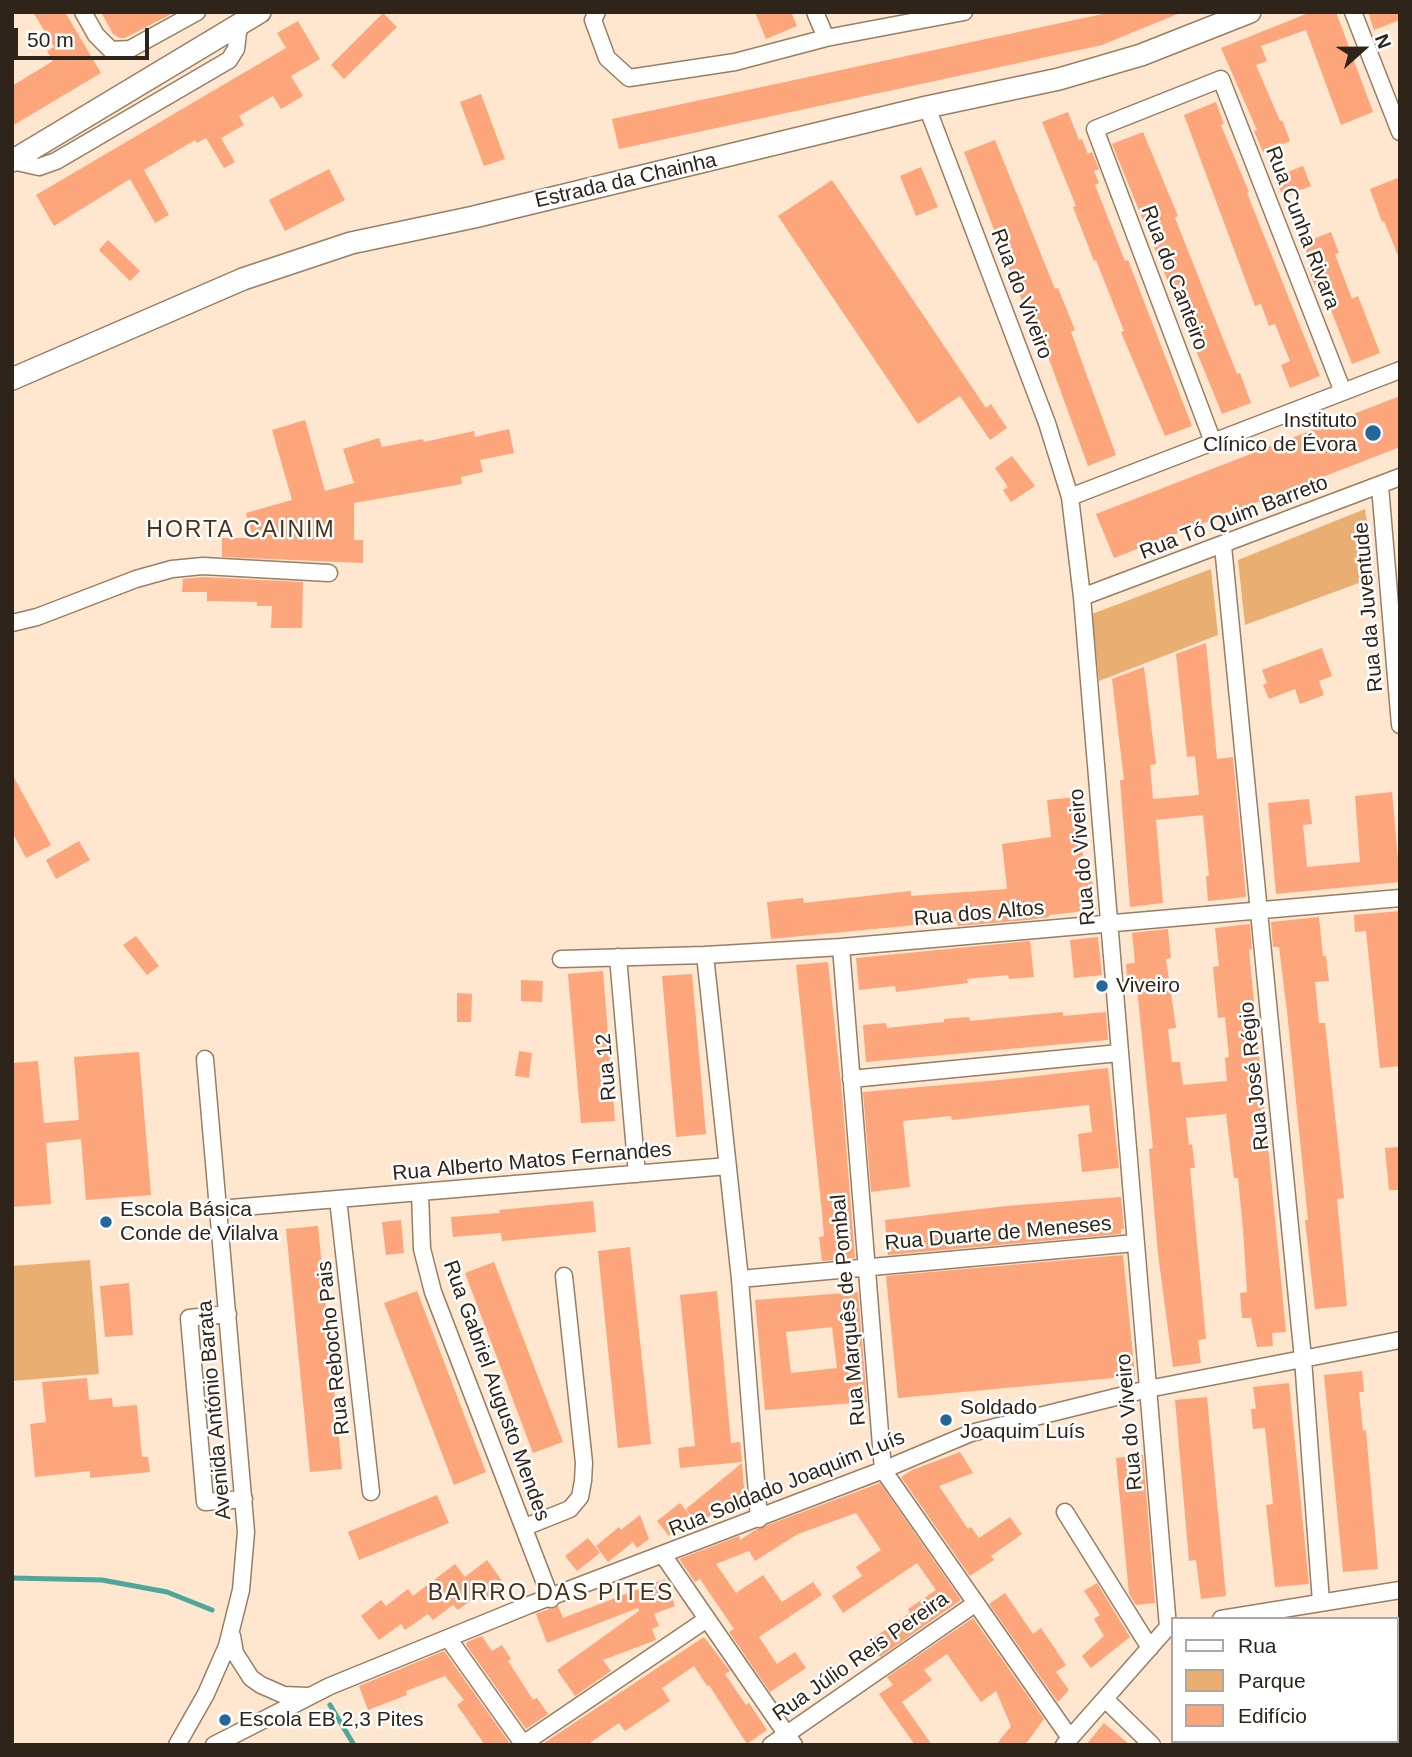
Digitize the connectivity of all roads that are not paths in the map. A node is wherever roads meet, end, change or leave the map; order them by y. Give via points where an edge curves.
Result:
1 (83, 12) edge
2 (197, 12) edge
3 (260, 12) edge
4 (597, 12) edge
5 (815, 12) edge
6 (964, 12) edge
7 (1250, 12) edge
8 (1353, 12) edge
9 (826, 38) junction
10 (1222, 79) joint
11 (927, 107) junction
12 (1400, 132) edge
13 (12, 161) edge
14 (1400, 370) edge
15 (12, 379) edge
16 (1343, 392) junction
17 (1213, 442) junction
18 (1400, 477) edge
19 (1380, 486) junction
20 (1070, 497) junction
21 (1223, 545) junction
22 (329, 573) dead end
23 (1082, 597) junction
24 (12, 623) edge
25 (1400, 725) edge
26 (1400, 898) edge
27 (1260, 911) junction
28 (1109, 925) junction
29 (841, 947) junction
30 (705, 955) junction
31 (618, 957) junction
32 (561, 959) dead end
33 (1119, 1053) junction
34 (205, 1059) dead end
35 (851, 1079) junction
36 (728, 1166) junction
37 (637, 1174) junction
38 (420, 1194) junction
39 (338, 1199) junction
40 (219, 1209) junction
41 (1135, 1243) junction
42 (867, 1268) junction
43 (564, 1276) dead end
44 (740, 1279) junction
45 (228, 1314) junction
46 (1400, 1340) edge
47 (1303, 1359) junction
48 (1148, 1389) junction
49 (883, 1470) junction
50 (371, 1492) dead end
51 (244, 1499) junction
52 (1065, 1512) dead end
53 (759, 1519) junction
54 (524, 1527) junction
55 (663, 1555) junction
56 (1400, 1590) edge
57 (551, 1599) junction
58 (1321, 1602) junction
59 (976, 1603) junction
60 (1233, 1617) edge
61 (707, 1619) junction
62 (1170, 1627) edge
63 (232, 1630) junction
64 (448, 1638) junction
65 (1150, 1648) junction
66 (311, 1696) junction
67 (1105, 1699) junction
68 (790, 1739) edge
69 (1067, 1741) edge
70 (523, 1744) edge
71 (177, 1745) edge
72 (214, 1745) edge
73 (771, 1745) edge
74 (1153, 1745) edge

1 - 2 street via 111,50 130,49
3 - 13 street
4 - 9 street via 593,20 607,58 629,78 735,62
5 - 9 street
6 - 9 street
7 - 11 street, Estrada da Chainha via 1104,66
8 - 12 street
10 - 16 street, Rua Cunha Rivara
10 - 17 street, Rua do Canteiro via 1095,129
11 - 15 street, Estrada da Chainha via 474,218 351,243 243,279
11 - 20 street, Rua do Viveiro via 1047,423
14 - 16 street
16 - 17 street
17 - 20 street
18 - 19 street, Rua Tó Quim Barreto
19 - 21 street, Rua Tó Quim Barreto
19 - 25 street, Rua da Juventude
20 - 23 street, Rua do Viveiro
21 - 23 street, Rua Tó Quim Barreto
21 - 27 street, Rua José Régio
22 - 24 street via 204,566 172,569
23 - 28 street, Rua do Viveiro
26 - 27 street, Rua dos Altos
27 - 28 street, Rua dos Altos
27 - 47 street, Rua José Régio
28 - 29 street, Rua dos Altos
28 - 33 street, Rua do Viveiro
29 - 30 street, Rua dos Altos
29 - 35 street, Rua Marquês de Pombal
30 - 31 street, Rua dos Altos
30 - 36 street
31 - 32 street, Rua dos Altos
31 - 37 street, Rua 12
33 - 35 street
33 - 41 street, Rua do Viveiro
34 - 40 street, Avenida António Barata
35 - 42 street, Rua Marquês de Pombal
36 - 37 street, Rua Alberto Matos Fernandes
36 - 44 street
37 - 38 street, Rua Alberto Matos Fernandes
38 - 39 street, Rua Alberto Matos Fernandes
38 - 54 street, Rua Gabriel Augusto Mendes via 422,1249 433,1292
39 - 40 street, Rua Alberto Matos Fernandes
39 - 50 street, Rua Rebocho Pais
40 - 45 street, Avenida António Barata
41 - 42 street, Rua Duarte de Meneses
41 - 48 street, Rua do Viveiro
42 - 44 street, Rua Duarte de Meneses
42 - 49 street, Rua Marquês de Pombal
43 - 54 street via 583,1481 580,1497 570,1509
44 - 53 street
45 - 51 street, Avenida António Barata
45 - 51 street via 189,1318 205,1502
46 - 47 street, Rua Soldado Joaquim Luís
47 - 48 street, Rua Soldado Joaquim Luís
47 - 58 street, Rua José Régio
48 - 49 street, Rua Soldado Joaquim Luís via 971,1433
48 - 62 street, Rua do Viveiro
49 - 53 street, Rua Soldado Joaquim Luís
49 - 59 street
51 - 63 street, Avenida António Barata via 243,1575
52 - 65 street
53 - 55 street, Rua Soldado Joaquim Luís
54 - 57 street, Rua Gabriel Augusto Mendes
55 - 57 street, Rua Soldado Joaquim Luís
55 - 61 street
56 - 58 street
57 - 64 street, Rua Soldado Joaquim Luís
58 - 60 street
59 - 68 street, Rua Júlio Reis Pereira
59 - 69 street
61 - 68 street
61 - 70 street
62 - 65 street
63 - 66 street via 235,1653 251,1678 284,1695
63 - 71 street, Avenida António Barata via 206,1694
64 - 66 street, Rua Soldado Joaquim Luís
64 - 70 street
65 - 67 street
66 - 72 street, Rua Soldado Joaquim Luís
67 - 69 street
67 - 74 street
68 - 73 street, Rua Júlio Reis Pereira

